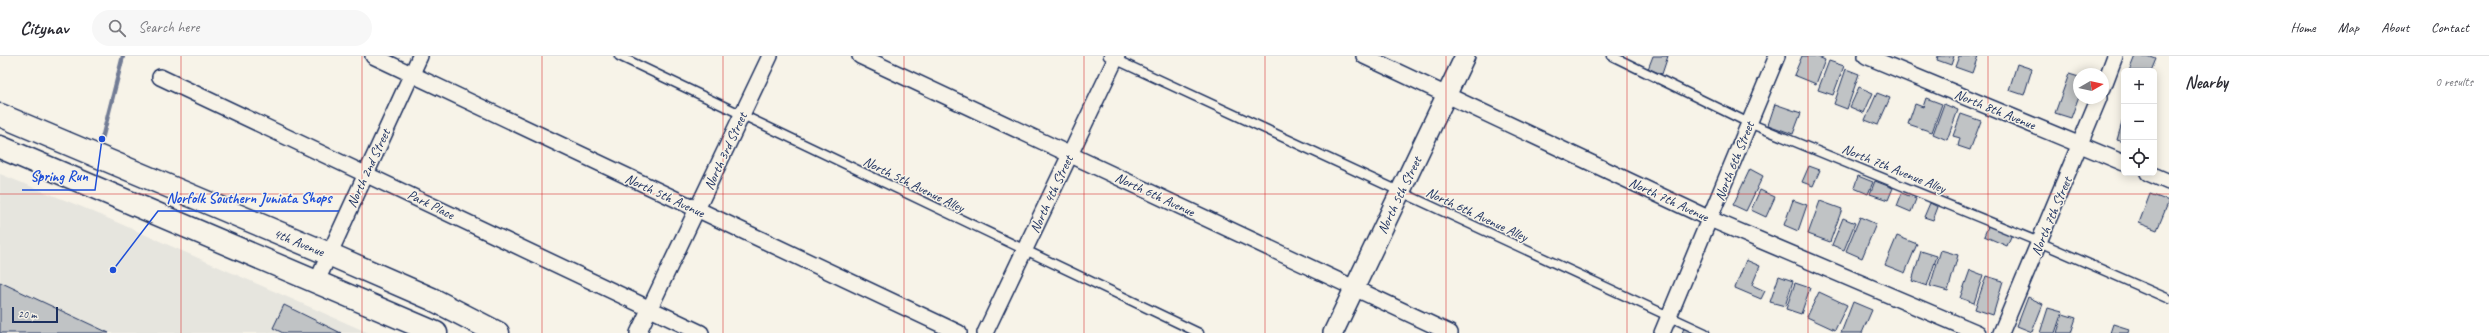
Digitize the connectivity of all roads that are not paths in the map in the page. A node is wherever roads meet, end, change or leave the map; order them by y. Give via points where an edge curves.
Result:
1 (373, 56) edge
2 (420, 56) edge
3 (619, 56) edge
4 (770, 56) edge
5 (860, 56) edge
6 (1364, 56) edge
7 (1465, 56) edge
8 (1612, 56) edge
9 (1777, 56) edge
10 (1866, 56) edge
11 (2115, 56) edge
12 (1113, 57) edge
13 (2109, 72) edge
14 (411, 74) junction
15 (160, 77) dead end
16 (1446, 95) junction
17 (2097, 104) edge
18 (0, 115) edge
19 (741, 116) junction
20 (1749, 123) junction
21 (2081, 144) junction
22 (0, 147) edge
23 (1070, 154) junction
24 (2121, 161) edge
25 (366, 173) junction
26 (2155, 176) edge
27 (2169, 182) edge
28 (1400, 192) junction
29 (697, 210) junction
30 (1710, 219) junction
31 (2039, 242) junction
32 (1024, 251) junction
33 (329, 254) junction
34 (316, 281) junction
35 (1354, 287) junction
36 (2169, 298) edge
37 (649, 309) junction
38 (1668, 318) junction
39 (436, 333) edge
40 (498, 333) edge
41 (638, 333) edge
42 (701, 333) edge
43 (959, 333) edge
44 (985, 333) edge
45 (1199, 333) edge
46 (1333, 333) edge
47 (1450, 333) edge
48 (1662, 333) edge
49 (1705, 333) edge
50 (1978, 333) edge
51 (2001, 333) edge

1 - 14 street, North 5th Avenue
2 - 14 street, North 2nd Street
3 - 19 lane, North 5th Avenue Alley
4 - 19 street, North 3rd Street
5 - 23 street, North 6th Avenue
6 - 16 street, North 7th Avenue
7 - 16 street, North 5th Street
8 - 20 lane, North 7th Avenue Alley
9 - 20 street, North 6th Street
10 - 21 street, North 8th Avenue
11 - 13 street
12 - 23 street, North 4th Street
12 - 28 lane, North 6th Avenue Alley
14 - 25 street, North 2nd Street
14 - 29 street, North 5th Avenue
15 - 25 street, Park Place
16 - 28 street, North 5th Street
16 - 30 street, North 7th Avenue
17 - 21 street, North 7th Street
18 - 33 main road, 4th Avenue
19 - 29 street, North 3rd Street
19 - 32 lane, North 5th Avenue Alley
20 - 30 street, North 6th Street
20 - 31 lane, North 7th Avenue Alley
21 - 24 street, North 8th Avenue
21 - 31 street, North 7th Street
22 - 34 main road, 4th Avenue
23 - 32 street, North 4th Street
23 - 35 street, North 6th Avenue
25 - 33 street, North 2nd Street
25 - 37 street, Park Place
26 - 27 street
28 - 35 street, North 5th Street
28 - 38 lane, North 6th Avenue Alley
29 - 37 street, North 3rd Street
29 - 43 street, North 5th Avenue
30 - 38 street, North 6th Street
30 - 50 street, North 7th Avenue
31 - 36 lane, North 7th Avenue Alley
31 - 51 street, North 7th Street
32 - 44 street, North 4th Street
32 - 45 lane, North 5th Avenue Alley
33 - 34 street, North 2nd Street
33 - 40 main road, 4th Avenue via 432,299
34 - 39 main road, 4th Avenue
35 - 46 street, North 5th Street
35 - 47 street, North 6th Avenue
37 - 41 street, North 3rd Street
37 - 42 street, Park Place
38 - 48 street, North 6th Street
38 - 49 lane, North 6th Avenue Alley

